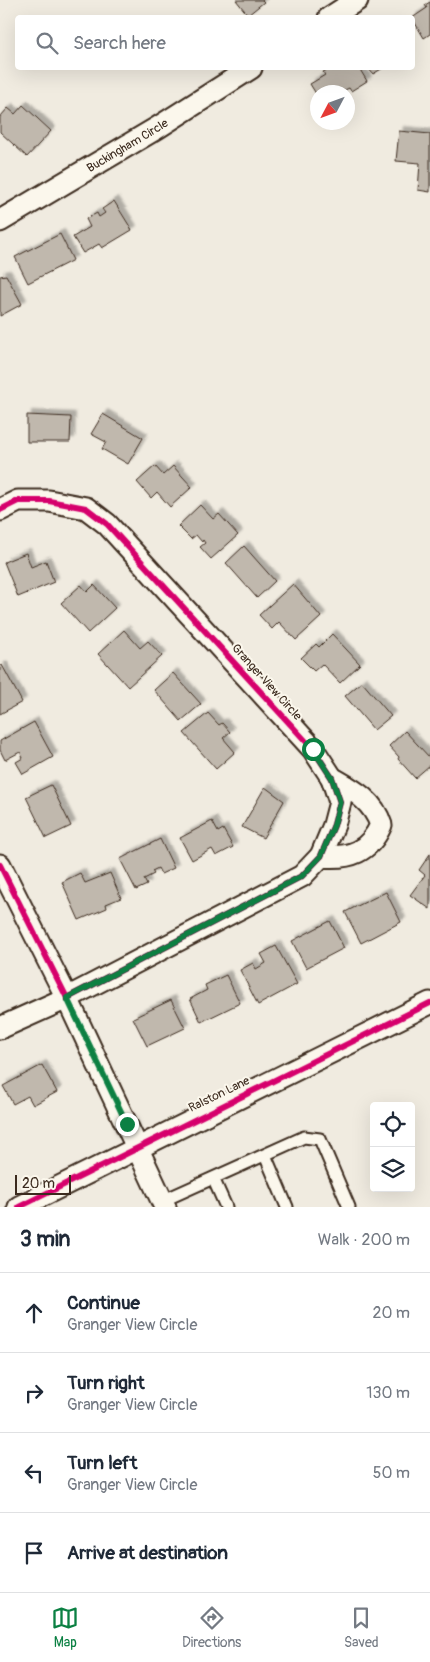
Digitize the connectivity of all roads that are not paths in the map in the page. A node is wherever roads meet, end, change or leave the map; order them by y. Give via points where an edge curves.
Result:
1 (356, 0) edge
2 (330, 10) edge
3 (248, 70) edge
4 (3, 213) edge
5 (0, 510) edge
6 (332, 778) junction
7 (321, 856) junction
8 (0, 865) edge
9 (67, 998) junction
10 (430, 1003) edge
11 (0, 1028) edge
12 (138, 1147) junction
13 (265, 1155) junction
14 (213, 1178) junction
15 (164, 1204) edge
16 (19, 1207) edge
17 (226, 1207) edge
18 (287, 1207) edge
19 (349, 1207) edge

1 - 2 street
3 - 4 street, Buckingham Circle via 157,128
5 - 6 street, Granger View Circle via 18,501 49,501 86,508 107,524 313,749
6 - 7 street, Granger View Circle via 340,802
6 - 7 street via 368,802 381,825 370,844 358,852 339,857
7 - 9 street, Granger View Circle via 302,876
8 - 9 street
9 - 11 street, Granger View Circle
9 - 12 street
10 - 12 street, Ralston Lane
12 - 15 street
12 - 16 street, Ralston Lane
13 - 14 lane
13 - 18 lane
13 - 19 lane via 304,1137 320,1139
14 - 15 lane
14 - 17 lane

